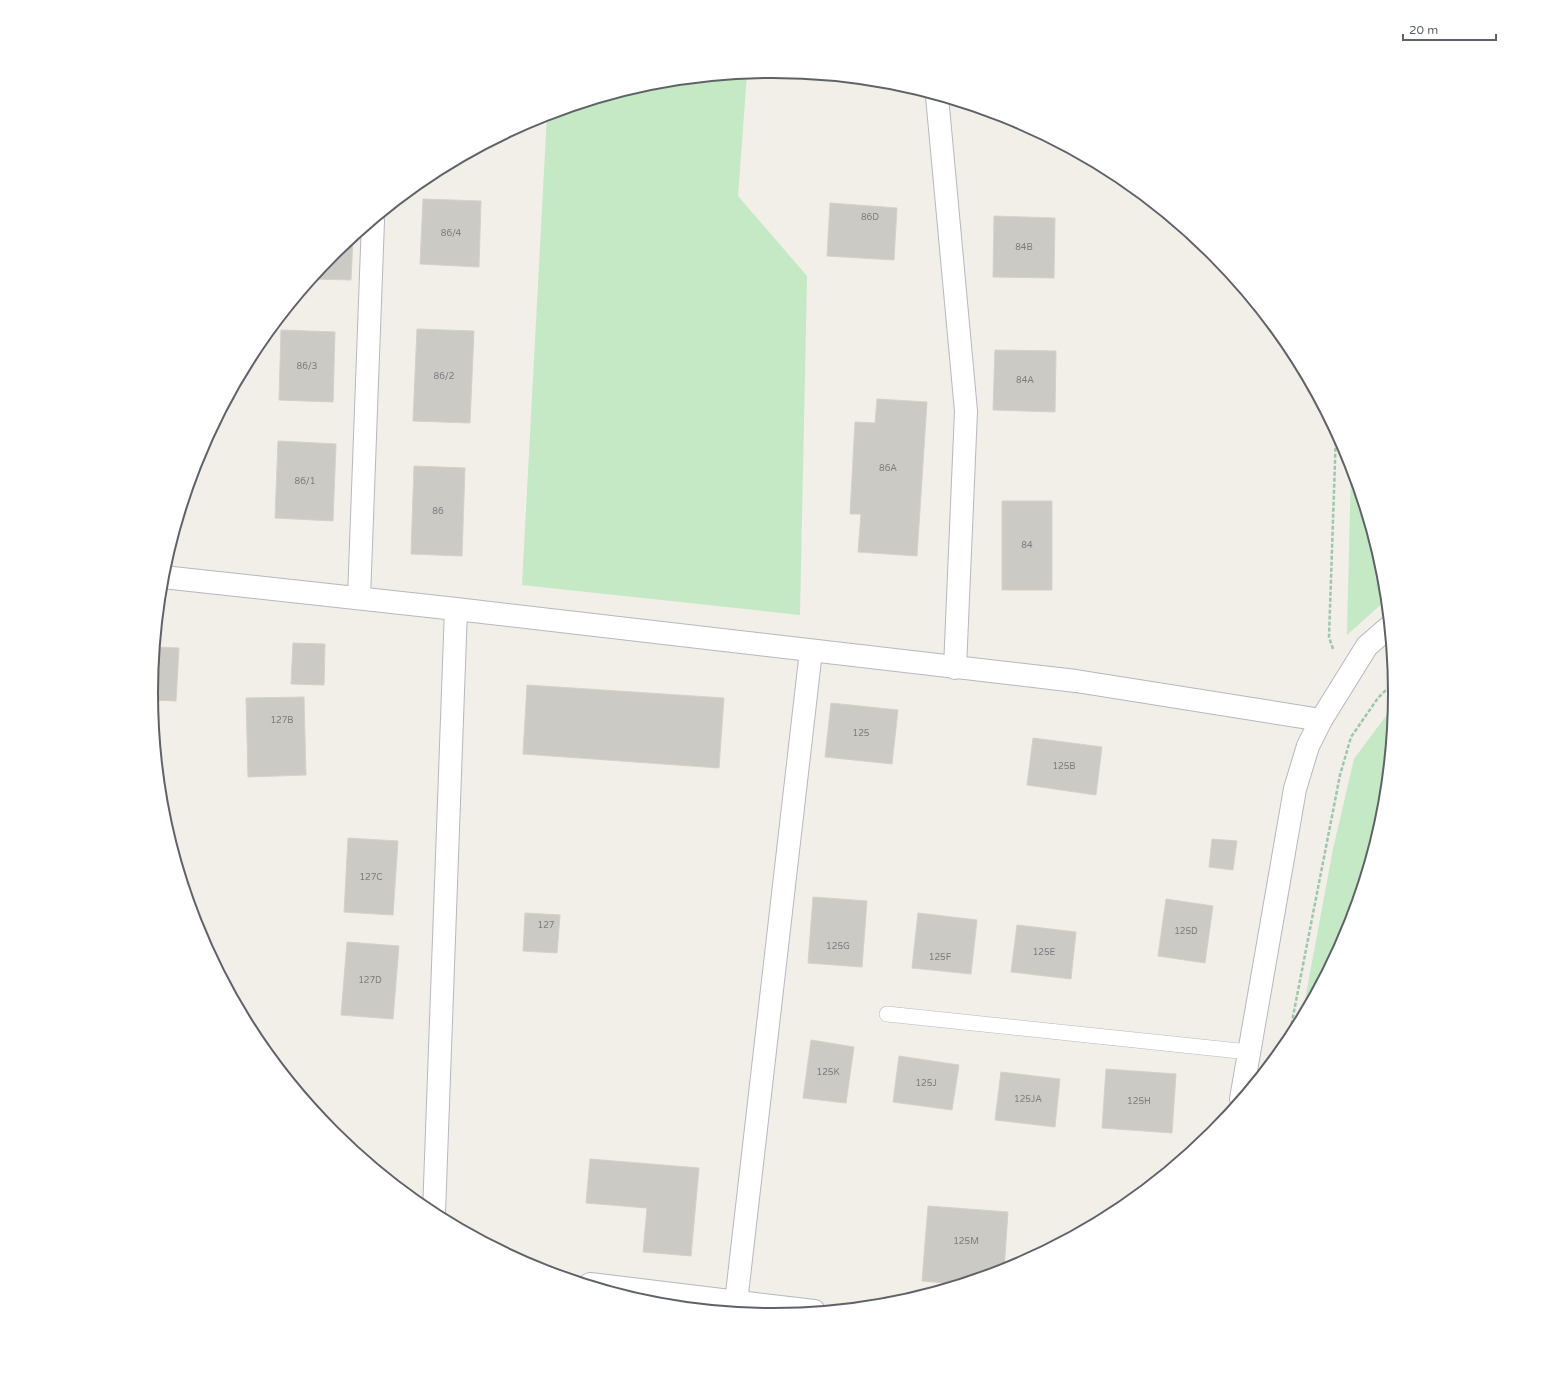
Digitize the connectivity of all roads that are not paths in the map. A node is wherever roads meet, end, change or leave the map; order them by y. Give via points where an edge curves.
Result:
1 (937, 100) edge
2 (373, 227) edge
3 (169, 578) edge
4 (359, 598) junction
5 (456, 609) junction
6 (1385, 631) edge
7 (811, 650) junction
8 (955, 668) junction
9 (1320, 720) junction
10 (887, 1014) dead end
11 (1249, 1052) junction
12 (1243, 1089) edge
13 (434, 1205) edge
14 (623, 1289) edge
15 (735, 1306) edge
16 (762, 1308) edge

1 - 8 street via 966,411
2 - 4 street
3 - 4 street
4 - 5 street
5 - 7 street
5 - 13 street
6 - 9 street via 1367,646
7 - 8 street
7 - 15 street
8 - 9 street via 1076,681
9 - 11 street via 1308,746 1295,789
10 - 11 lane
11 - 12 street
14 - 15 street
15 - 16 street

